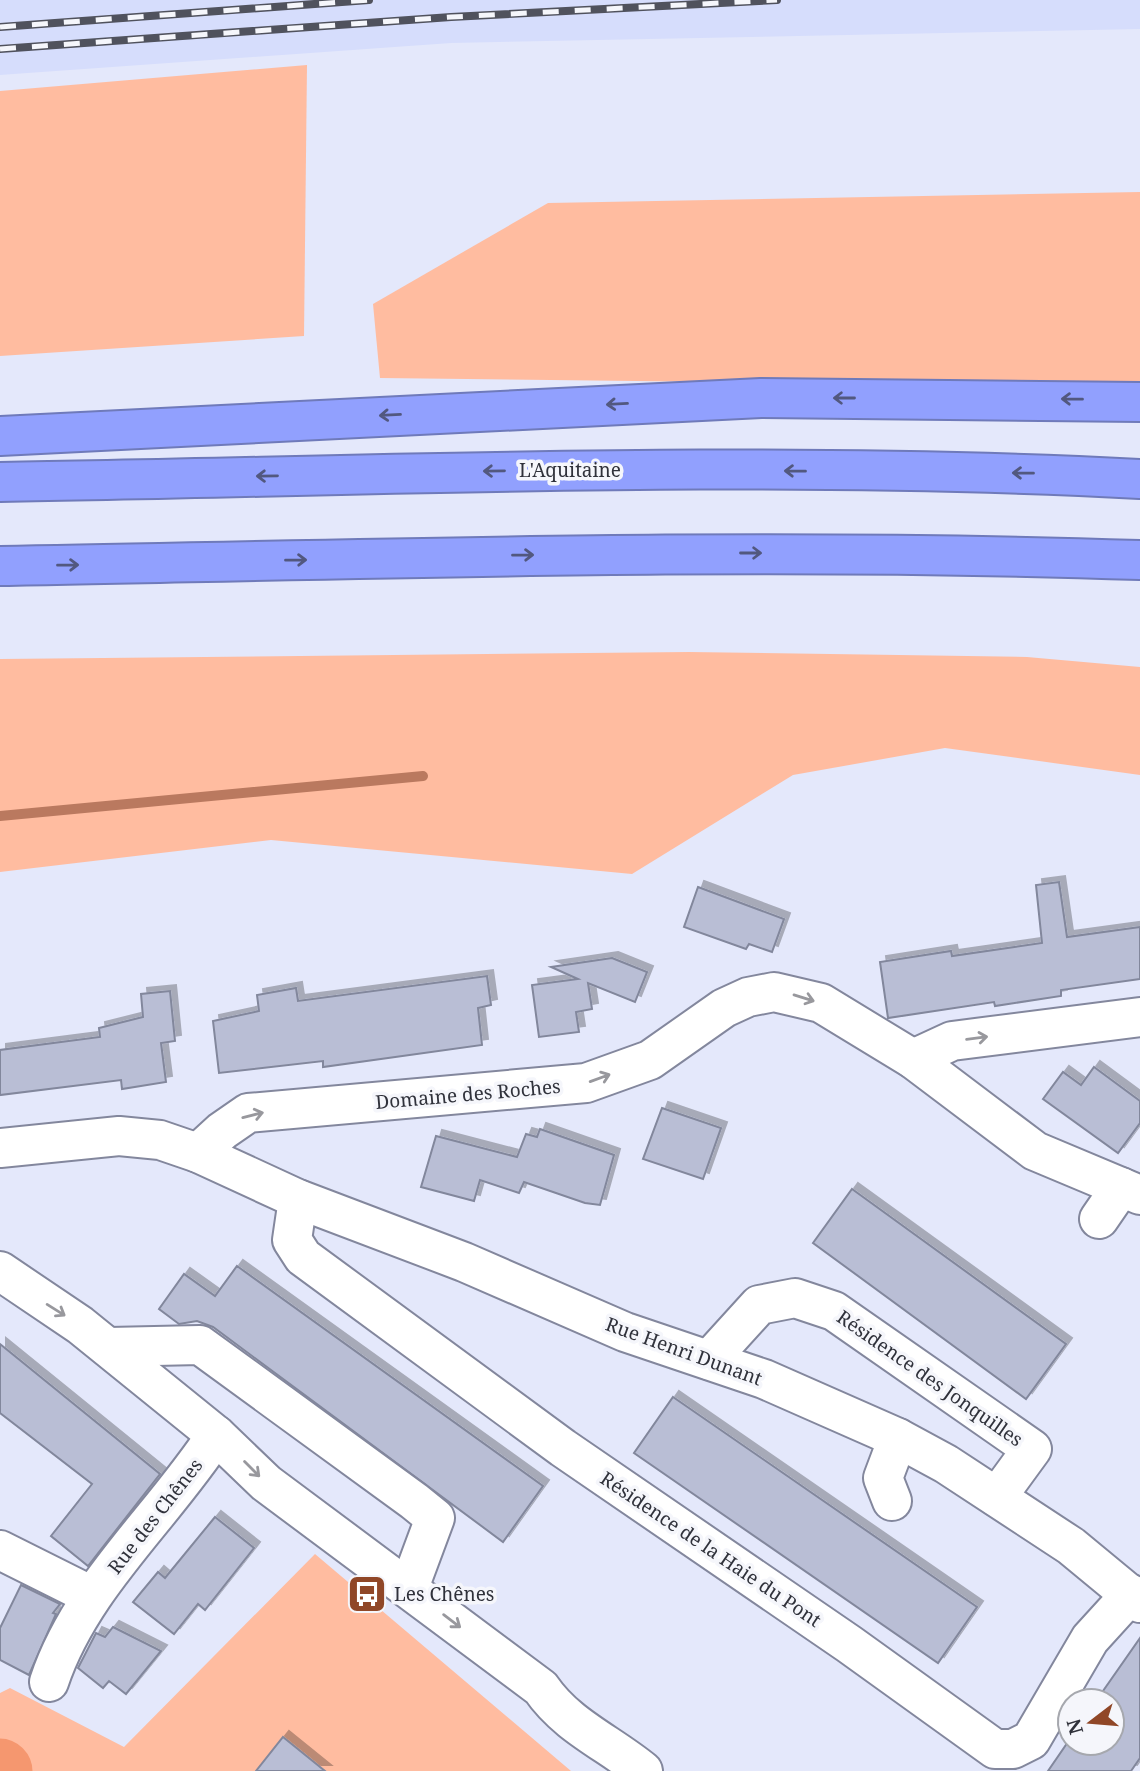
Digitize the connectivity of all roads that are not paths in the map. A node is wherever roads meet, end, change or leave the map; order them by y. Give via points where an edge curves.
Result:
1 (1140, 402) edge
2 (0, 436) edge
3 (1140, 478) edge
4 (0, 482) edge
5 (1140, 560) edge
6 (0, 566) edge
7 (1140, 1017) edge
8 (898, 1058) junction
9 (0, 1148) edge
10 (198, 1153) junction
11 (1130, 1191) edge
12 (298, 1199) junction
13 (1099, 1219) dead end
14 (0, 1271) edge
15 (109, 1347) junction
16 (709, 1360) junction
17 (216, 1435) junction
18 (898, 1438) junction
19 (997, 1497) junction
20 (892, 1502) dead end
21 (0, 1550) edge
22 (409, 1588) junction
23 (92, 1596) junction
24 (1135, 1599) edge
25 (49, 1682) dead end
26 (643, 1771) edge

1 -> 2 highway via 761,398
3 -> 4 highway, L'Aquitaine via 1031,473 548,470
6 -> 5 highway via 644,553
8 -> 7 street via 952,1041
10 -> 8 street, Domaine des Roches via 248,1113 586,1083 650,1060 724,1008 774,992 821,1003
8 - 11 street, Domaine des Roches via 1030,1158
9 - 10 street via 119,1136 160,1140
10 - 12 street, Rue Henri Dunant
11 - 13 street
12 - 16 street, Rue Henri Dunant via 464,1262 625,1332
12 - 24 street, Résidence de la Haie du Pont via 292,1240 303,1257 563,1448 995,1749 1013,1749 1031,1740 1090,1639
14 -> 15 street
15 - 17 street
15 - 22 street via 200,1345 414,1501 435,1518
16 - 18 street, Rue Henri Dunant
16 - 19 street, Résidence des Jonquilles via 759,1305 794,1298 834,1311 1032,1449
17 -> 22 street via 266,1483
17 - 23 street, Rue des Chênes
18 - 19 street, Rue Henri Dunant
18 - 20 street via 883,1478
19 - 24 street, Rue Henri Dunant via 1071,1546
21 - 23 street
22 -> 26 street via 541,1688 596,1741 614,1747
23 - 25 street, Rue des Chênes via 60,1649

